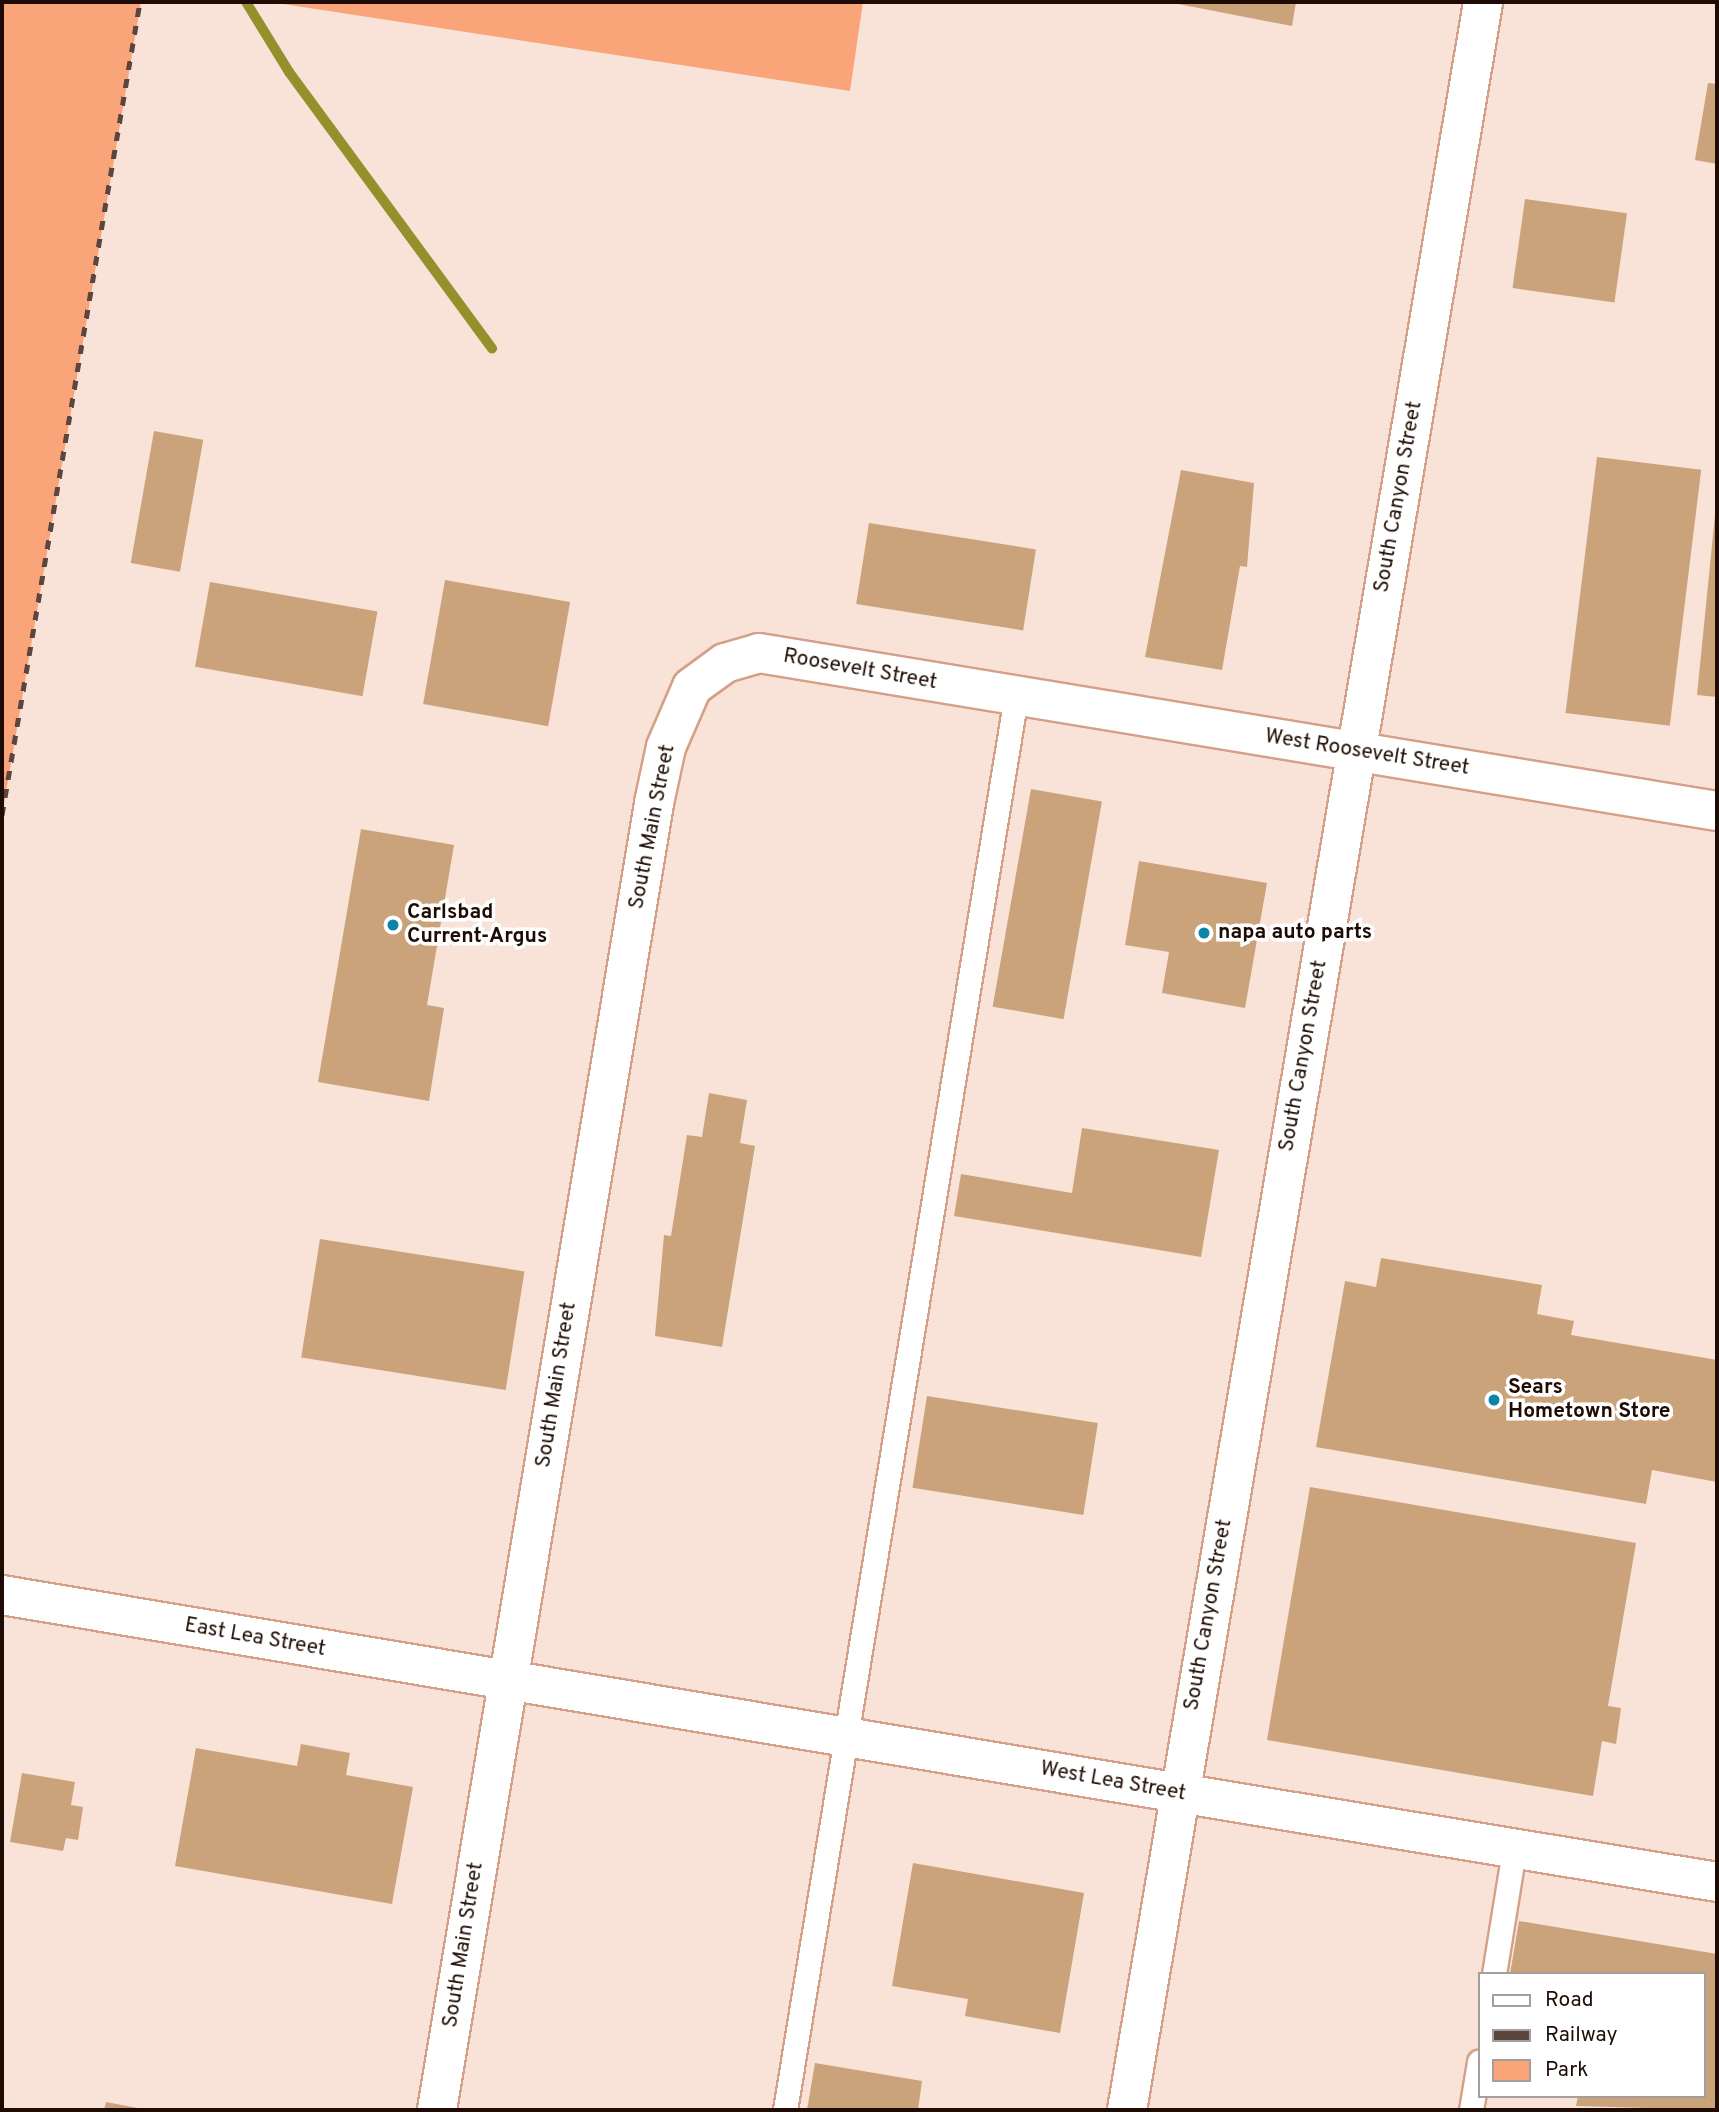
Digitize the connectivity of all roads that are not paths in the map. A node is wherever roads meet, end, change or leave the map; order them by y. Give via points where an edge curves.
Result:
1 (1483, 2) edge
2 (707, 672) joint
3 (1016, 696) junction
4 (1355, 751) junction
5 (1717, 811) edge
6 (2, 1595) edge
7 (508, 1682) junction
8 (847, 1737) junction
9 (1179, 1793) junction
10 (1514, 1850) junction
11 (1717, 1882) edge
12 (1494, 1972) edge
13 (1478, 2068) edge
14 (437, 2110) edge
15 (785, 2110) edge
16 (1127, 2110) edge
17 (1471, 2110) edge

1 - 4 street, South Canyon Street
2 - 3 street, Roosevelt Street via 759,653
2 - 7 street, South Main Street via 681,705 654,803
3 - 4 street, West Roosevelt Street
3 - 8 lane
4 - 5 street, West Roosevelt Street
4 - 9 street, South Canyon Street
6 - 7 street, East Lea Street
7 - 8 street, West Lea Street
7 - 14 street, South Main Street
8 - 9 street, West Lea Street
8 - 15 lane
9 - 10 street, West Lea Street
9 - 16 street, South Canyon Street
10 - 11 street, West Lea Street
10 - 12 lane
13 - 17 lane

